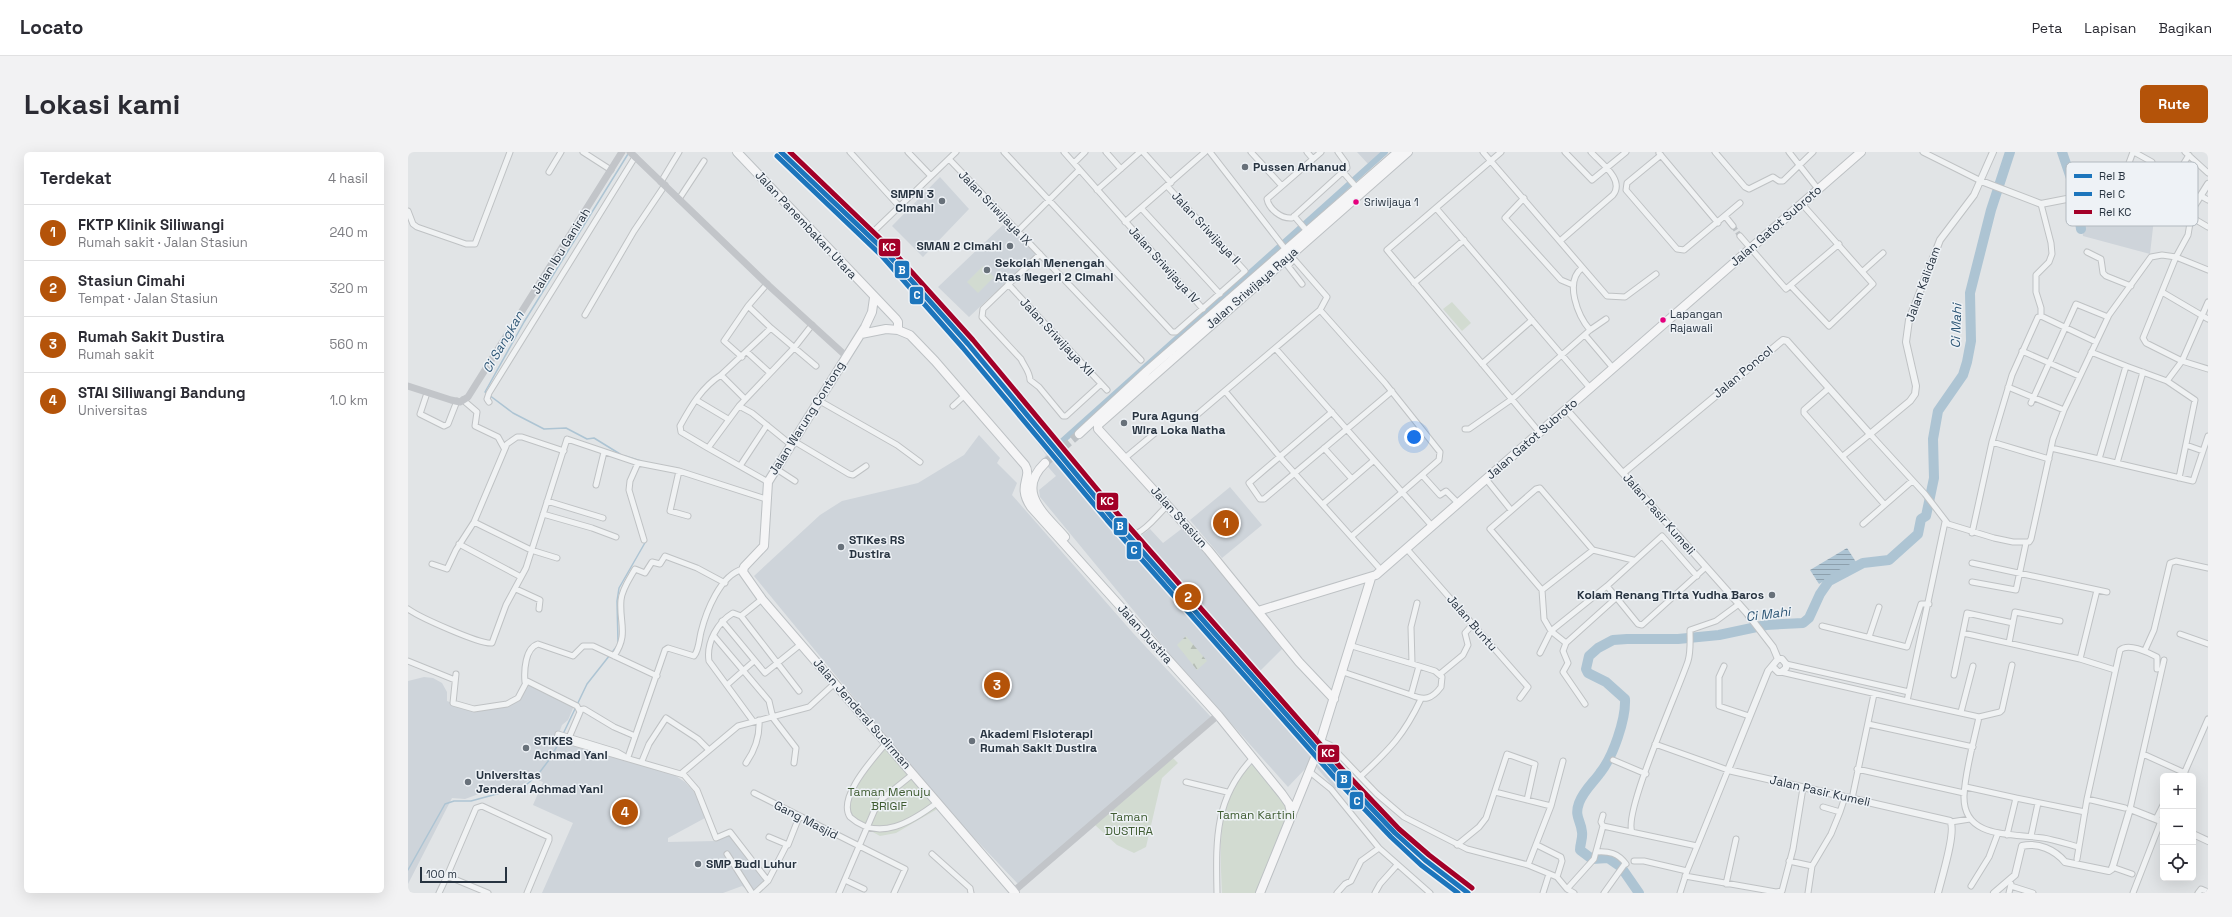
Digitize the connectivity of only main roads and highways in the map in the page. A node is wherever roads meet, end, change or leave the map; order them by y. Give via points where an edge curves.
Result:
1 (622, 152) edge
2 (737, 152) edge
3 (1861, 152) edge
4 (1402, 153) edge
5 (632, 154) edge
6 (1289, 253) junction
7 (874, 298) junction
8 (898, 330) junction
9 (861, 334) junction
10 (846, 356) junction
11 (408, 386) edge
12 (1098, 425) joint
13 (1078, 434) tunnel mouth
14 (1045, 463) tunnel mouth
15 (743, 569) joint
16 (1094, 576) junction
17 (1371, 578) junction
18 (1356, 582) junction
19 (1367, 595) junction
20 (1258, 610) junction
21 (1334, 699) junction
22 (1218, 715) junction
23 (1303, 792) junction
24 (1282, 794) junction
25 (1292, 816) junction
26 (1014, 892) edge
27 (1260, 893) edge

1 - 11 main road, Jalan Ibu Ganirah via 474,389 460,401
2 - 7 main road, Jalan Panembakan Utara
3 - 17 main road, Jalan Gatot Subroto
4 - 6 main road, Jalan Sriwijaya Raya via 1307,232
5 - 10 main road
6 - 12 main road, Jalan Sriwijaya Raya
6 - 13 main road, Jalan Sriwijaya Raya via 1210,316
7 - 8 main road, Jalan Panembakan Utara via 896,319
7 - 9 main road, Jalan Warung Contong via 871,316
8 - 9 main road via 878,330
8 - 16 main road, Jalan Dustira via 910,335 1028,470 1023,491 1026,501
9 - 10 main road, Jalan Warung Contong
10 - 15 main road, Jalan Warung Contong via 768,482 766,534 762,549
12 - 20 main road, Jalan Stasiun via 1098,429 1168,505
14 - 16 main road via 1035,475 1032,484 1035,500 1091,568
15 - 26 main road, Jalan Jenderal Sudirman via 762,599
16 - 22 main road, Jalan Dustira
17 - 18 main road
17 - 19 main road
18 - 19 main road via 1364,586
18 - 20 main road
19 - 21 main road
20 - 21 main road, Jalan Stasiun via 1299,662
21 - 23 main road
22 - 24 main road, Jalan Dustira
22 - 26 main road
23 - 24 main road via 1296,795
23 - 25 main road
24 - 25 main road, Jalan Dustira via 1289,804
25 - 27 main road

